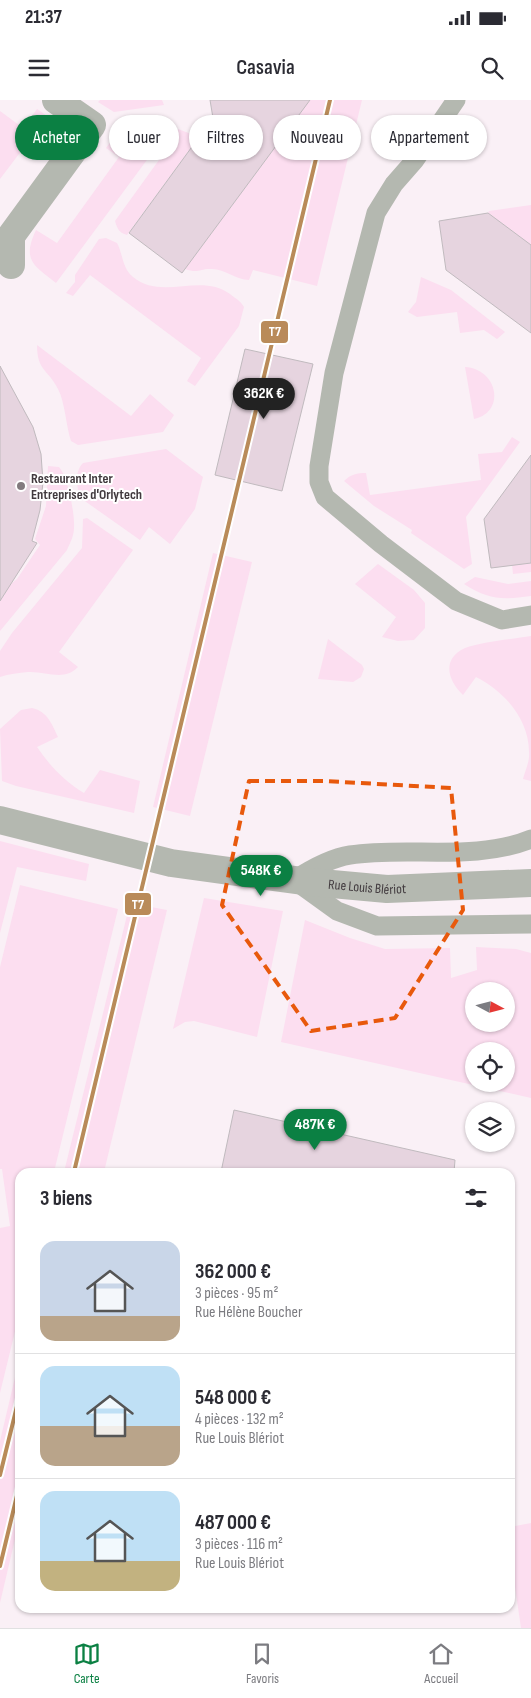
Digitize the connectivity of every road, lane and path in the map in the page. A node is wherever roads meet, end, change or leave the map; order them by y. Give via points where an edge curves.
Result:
1 (56, 100) edge
2 (456, 100) edge
3 (13, 270) edge
4 (531, 615) edge
5 (0, 820) edge
6 (531, 839) edge
7 (294, 880) junction
8 (531, 883) edge
9 (531, 924) edge

1 - 3 street via 92,125 12,236
2 - 4 lane via 376,214 334,373 319,482 325,497 456,601 502,620
5 - 7 street, Rue Louis Blériot via 170,863
6 - 7 lane via 480,849 349,855 316,866
7 - 8 street, Rue Louis Blériot via 387,889
7 - 9 lane via 337,911 377,926

